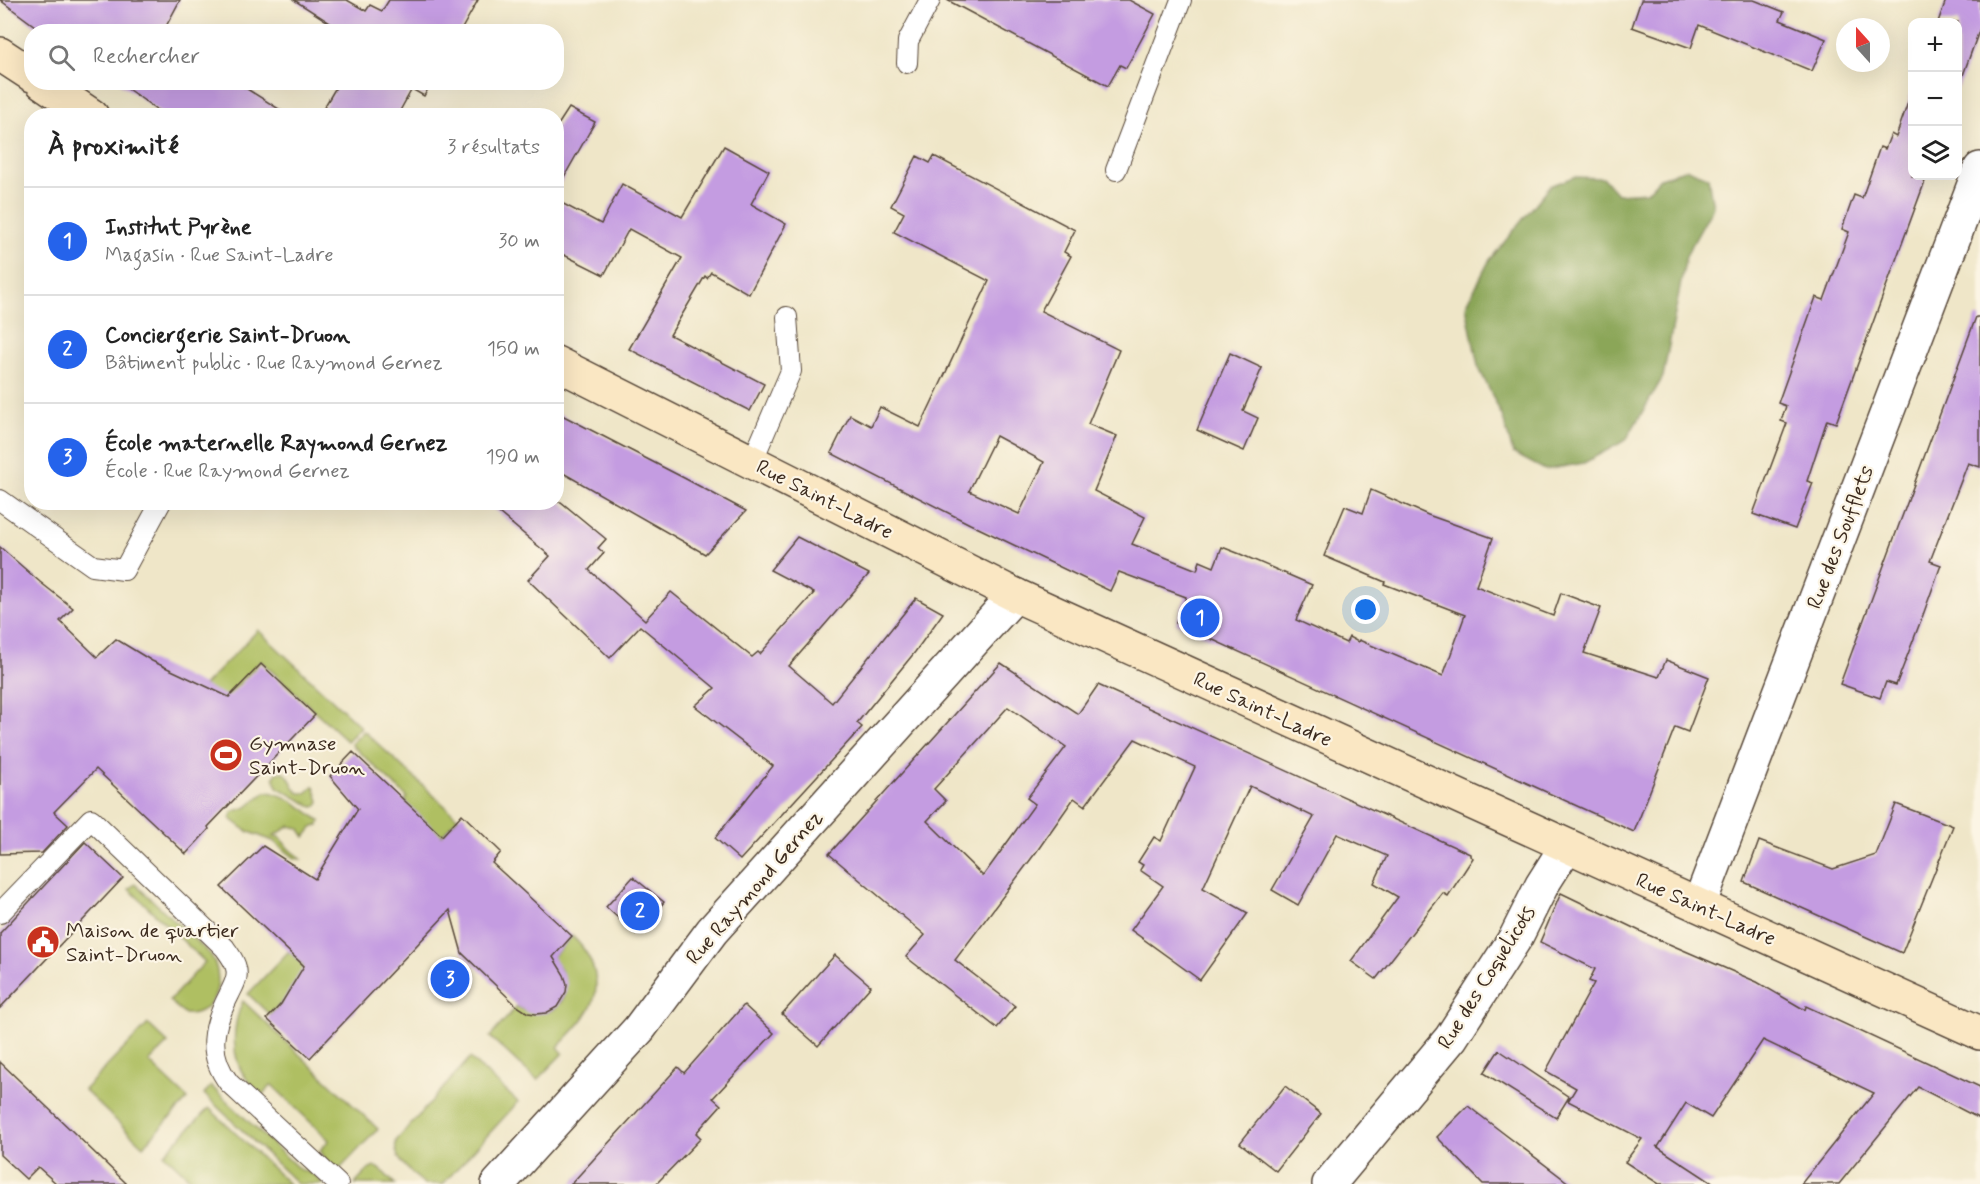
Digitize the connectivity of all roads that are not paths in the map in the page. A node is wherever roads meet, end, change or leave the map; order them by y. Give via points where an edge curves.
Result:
1 (930, 0) edge
2 (1181, 0) edge
3 (0, 54) edge
4 (907, 63) dead end
5 (24, 70) edge
6 (54, 90) edge
7 (80, 108) edge
8 (1980, 169) edge
9 (1116, 170) dead end
10 (787, 317) dead end
11 (564, 367) edge
12 (752, 462) junction
13 (0, 500) edge
14 (157, 510) edge
15 (1015, 596) junction
16 (1566, 847) junction
17 (1700, 905) junction
18 (0, 914) edge
19 (1980, 1033) edge
20 (338, 1184) edge
21 (498, 1184) edge
22 (1329, 1184) edge

1 - 4 lane via 908,41
2 - 9 lane
3 - 5 street
6 - 7 street
8 - 17 street, Rue des Soufflets
10 - 12 lane via 791,371
11 - 12 street, Rue Saint-Ladre
12 - 15 street, Rue Saint-Ladre
13 - 14 lane via 93,566 124,570
15 - 16 street, Rue Saint-Ladre
15 - 21 street, Rue Raymond Gernez via 712,931 639,1029
16 - 17 street, Rue Saint-Ladre
16 - 22 street, Rue des Coquelicots via 1516,938 1451,1038
17 - 19 street, Rue Saint-Ladre
18 - 20 lane via 91,819 232,958 237,978 216,1026 214,1042 222,1073

